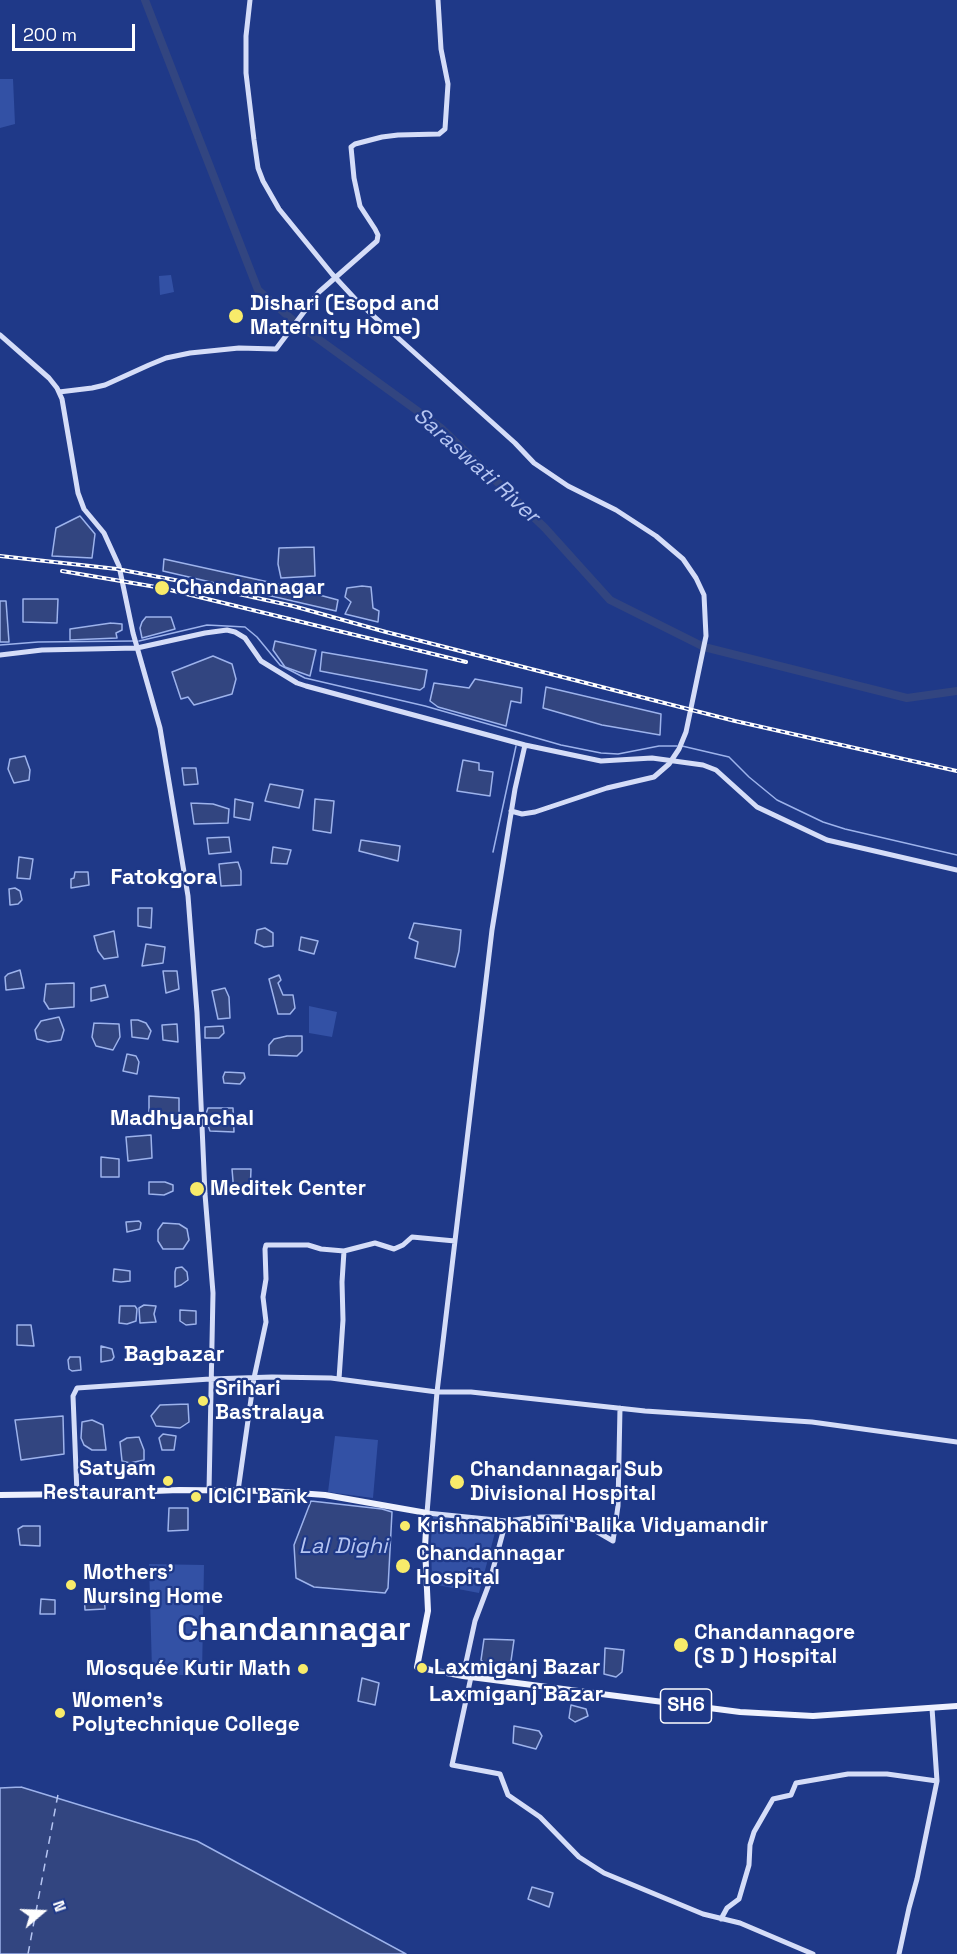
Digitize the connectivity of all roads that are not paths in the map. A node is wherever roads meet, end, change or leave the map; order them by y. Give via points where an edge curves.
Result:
1 (250, 0) edge
2 (438, 0) edge
3 (335, 277) junction
4 (0, 335) edge
5 (59, 392) junction
6 (136, 644) junction
7 (0, 655) edge
8 (525, 745) junction
9 (512, 811) junction
10 (957, 870) edge
11 (455, 1241) junction
12 (344, 1251) junction
13 (254, 1378) junction
14 (210, 1379) junction
15 (339, 1379) junction
16 (437, 1392) junction
17 (620, 1408) junction
18 (957, 1442) edge
19 (209, 1491) junction
20 (238, 1491) junction
21 (77, 1494) junction
22 (0, 1495) edge
23 (427, 1513) junction
24 (506, 1521) junction
25 (463, 1676) junction
26 (471, 1677) junction
27 (957, 1706) edge
28 (932, 1708) junction
29 (937, 1781) junction
30 (721, 1919) junction
31 (813, 1954) edge
32 (899, 1954) edge

1 - 3 street via 246,73 258,168 279,209
2 - 3 street via 448,84 445,129 439,134 392,135 351,147 360,206 378,235 377,241
3 - 5 street via 319,292 276,350 239,348 190,353 148,364 105,385
3 - 9 street via 534,464 656,536 683,560 704,595 706,636 686,732 674,757 660,773 535,812
4 - 5 street via 49,378
5 - 6 street via 78,493 84,509 104,533 119,566
6 - 7 street
6 - 8 street via 235,632 261,661 297,683
6 - 14 street via 160,728 188,896 213,1293
8 - 9 street
8 - 10 street via 601,761 652,758 703,765 716,770 757,807 827,840
9 - 11 street via 492,930
11 - 12 street via 412,1237 394,1249 375,1243
11 - 16 street
12 - 13 street via 308,1245 266,1245 266,1322
12 - 15 street
13 - 14 street
13 - 15 street
13 - 20 street
14 - 19 street
14 - 21 street via 76,1388 73,1396
15 - 16 street
16 - 17 street
16 - 23 street
17 - 18 street via 812,1422
17 - 24 street via 614,1540 564,1518
19 - 20 main road
19 - 21 main road
20 - 23 main road via 325,1496
21 - 22 main road
23 - 24 street
23 - 25 main road, SH6 via 428,1611 417,1667
24 - 25 street via 475,1621
25 - 26 main road, SH6
26 - 28 main road, SH6 via 749,1713 813,1716
26 - 30 street via 452,1765 500,1774 508,1796 540,1817 579,1857 604,1873
27 - 28 main road, SH6
28 - 29 street
29 - 30 street via 887,1774 848,1774 796,1782 791,1795 773,1799 754,1832 739,1899
29 - 32 street
30 - 31 street via 740,1923

